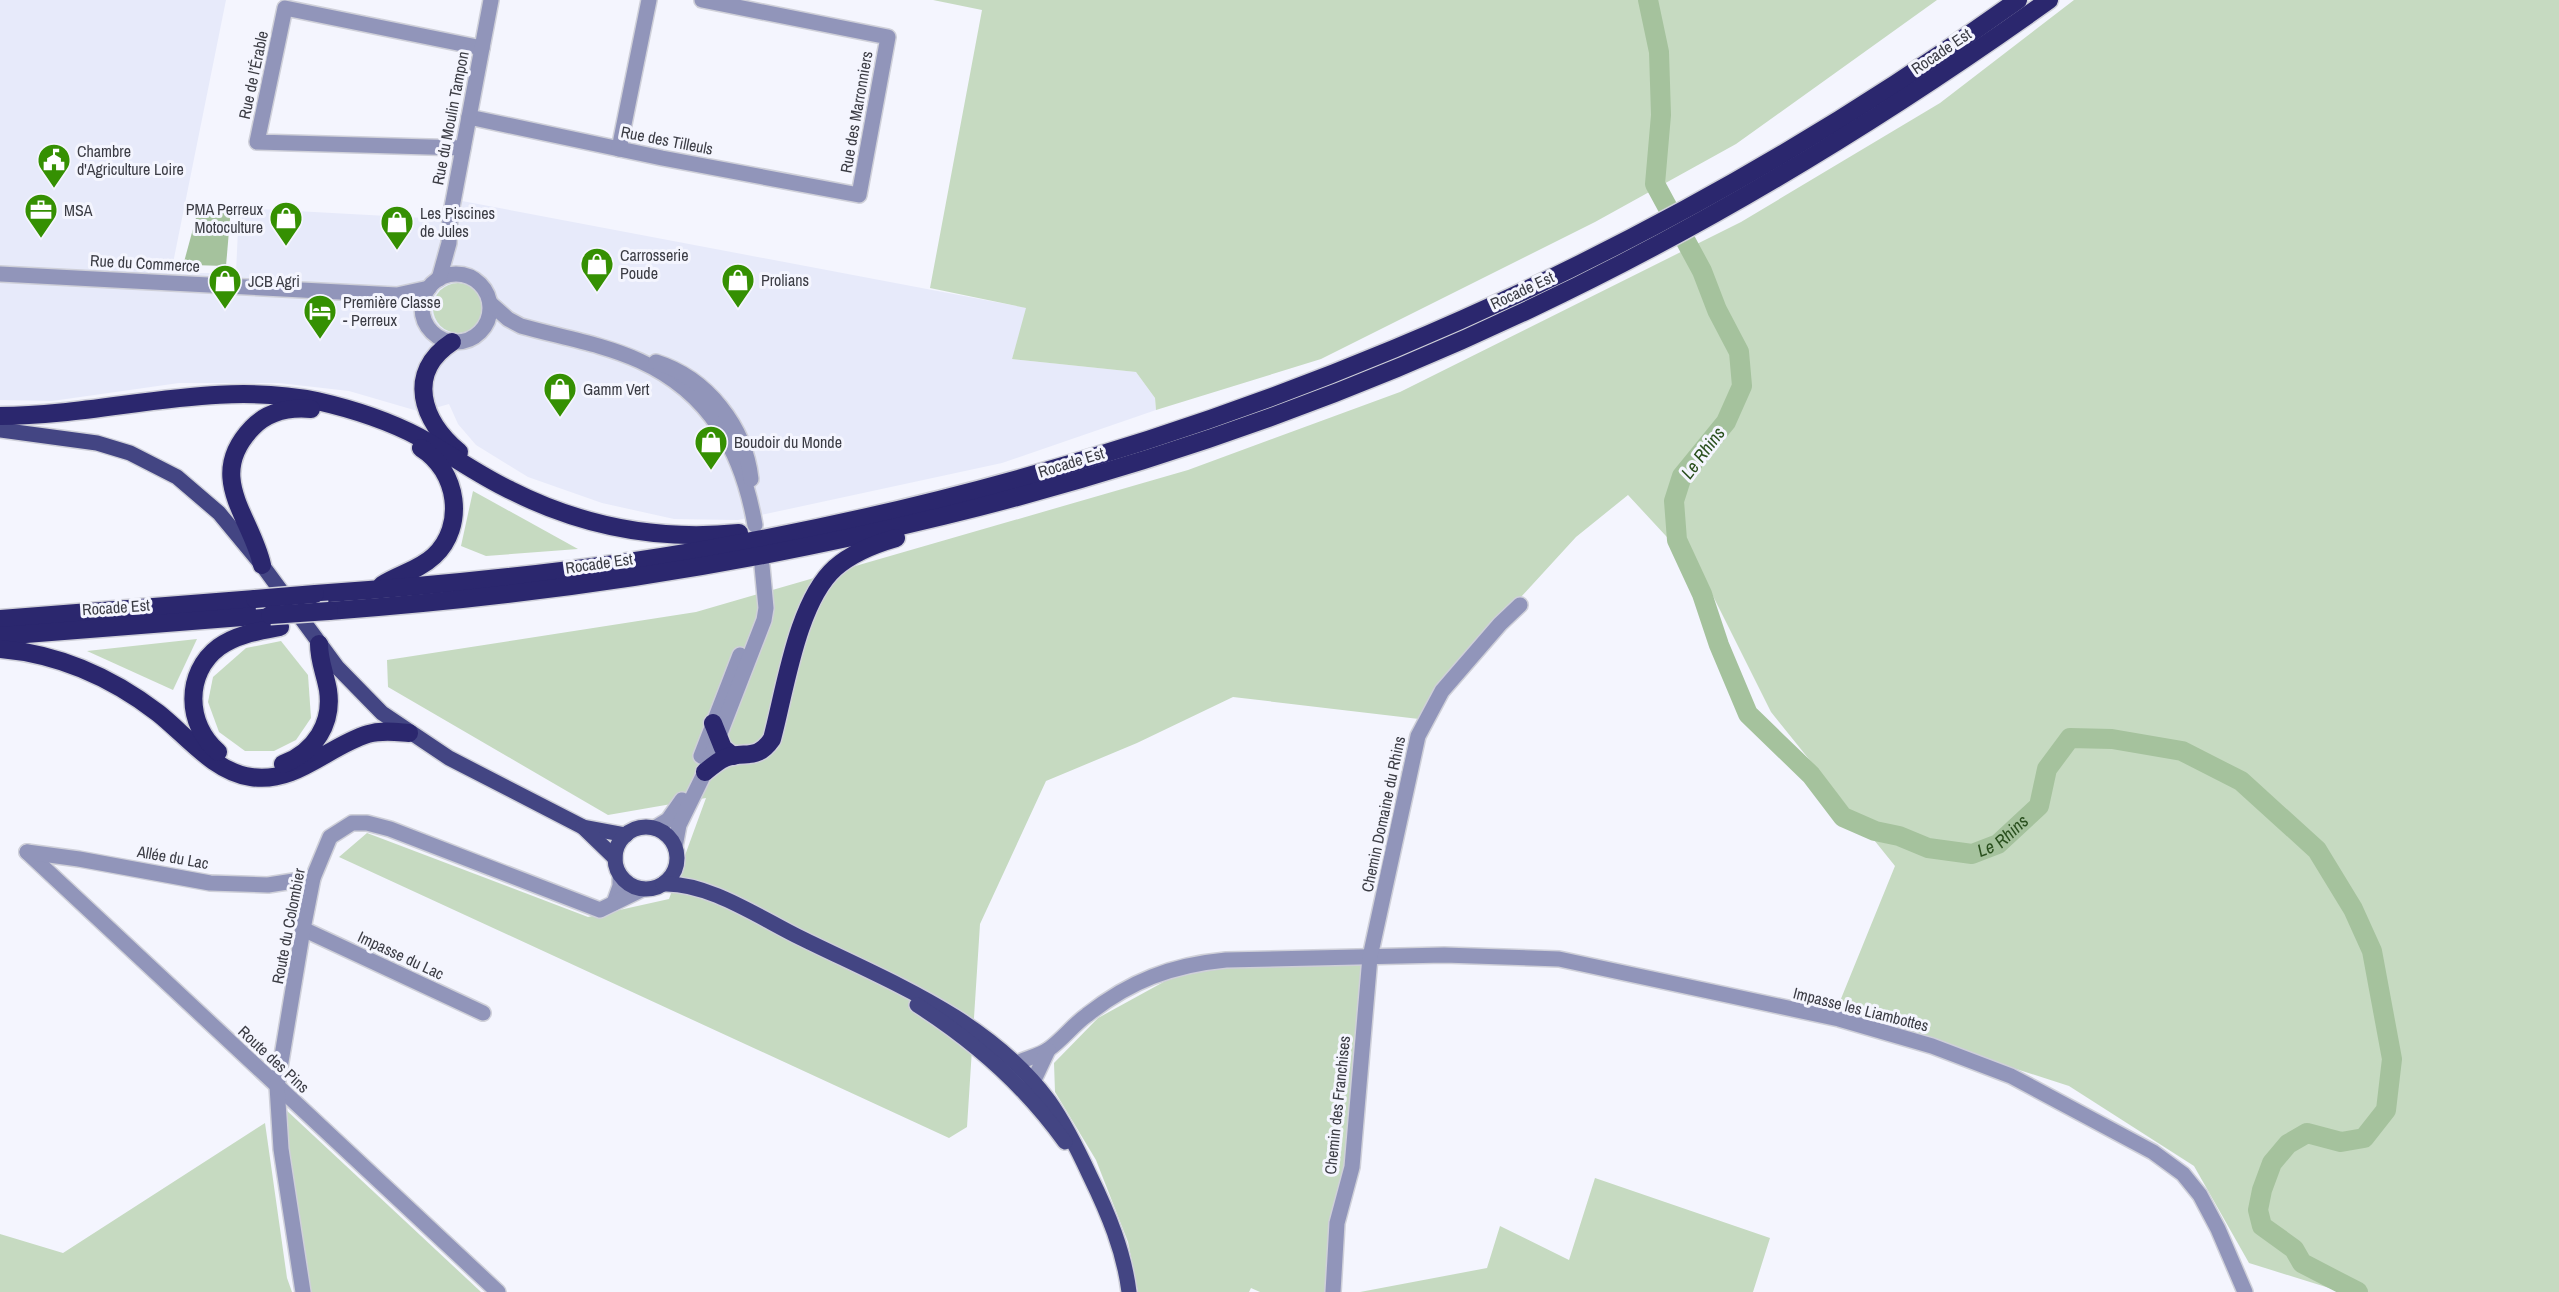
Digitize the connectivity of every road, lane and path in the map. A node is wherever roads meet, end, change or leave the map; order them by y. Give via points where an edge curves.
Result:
1 (491, 0) edge
2 (648, 0) edge
3 (702, 0) edge
4 (2018, 0) edge
5 (2049, 0) edge
6 (286, 4) edge
7 (482, 48) junction
8 (469, 117) junction
9 (463, 148) junction
10 (620, 149) junction
11 (859, 195) joint
12 (1706, 207) junction
13 (449, 243) junction
14 (1639, 244) junction
15 (0, 274) edge
16 (466, 276) junction
17 (434, 283) junction
18 (396, 295) junction
19 (490, 303) junction
20 (422, 312) junction
21 (521, 326) junction
22 (482, 331) junction
23 (452, 342) junction
24 (0, 417) edge
25 (0, 430) edge
26 (475, 472) junction
27 (980, 507) junction
28 (755, 525) dead end
29 (775, 537) junction
30 (262, 565) junction
31 (762, 566) dead end
32 (375, 590) junction
33 (1520, 605) dead end
34 (0, 618) edge
35 (275, 621) junction
36 (0, 636) edge
37 (319, 644) junction
38 (0, 649) edge
39 (716, 731) junction
40 (409, 733) junction
41 (734, 756) junction
42 (705, 772) junction
43 (583, 827) junction
44 (655, 828) junction
45 (626, 835) junction
46 (27, 852) joint
47 (676, 854) junction
48 (615, 858) junction
49 (621, 875) junction
50 (313, 878) junction
51 (663, 884) junction
52 (643, 889) junction
53 (704, 890) junction
54 (615, 903) junction
55 (303, 929) junction
56 (1370, 957) junction
57 (483, 1013) dead end
58 (1048, 1050) junction
59 (1019, 1077) junction
60 (277, 1086) junction
61 (303, 1292) edge
62 (498, 1292) edge
63 (1130, 1292) edge
64 (1333, 1292) edge
65 (2245, 1292) edge

1 - 7 street, Rue du Moulin Tampon
2 - 10 street
3 - 11 street, Rue des Marronniers via 888,37
4 - 12 highway, Rocade Est via 1958,44
5 - 12 highway, Rocade Est via 1804,162
6 - 7 street, Rue de l’Érable
6 - 9 street, Rue de l’Érable via 256,142
7 - 8 street, Rue du Moulin Tampon
8 - 9 street, Rue du Moulin Tampon
8 - 10 street, Rue des Tilleuls
9 - 13 street, Rue du Moulin Tampon
10 - 11 street, Rue des Tilleuls
12 - 14 highway, Rocade Est
13 - 16 street
13 - 17 street, Rue du Moulin Tampon
14 - 27 highway, Rocade Est via 1531,309 1370,380 1167,453
14 - 29 highway, Rocade Est via 1484,312 1162,437 1028,477
15 - 18 street, Rue du Commerce
16 - 17 street via 457,274
16 - 19 street via 482,286
17 - 18 street, Rue du Commerce
17 - 20 street via 423,299
18 - 20 street
19 - 21 street
19 - 22 street via 489,318
20 - 23 street via 432,332
21 - 22 street
21 - 28 street via 665,365 705,389 725,412 742,443 751,477
22 - 23 street via 468,340
23 - 26 highway via 428,365 423,393 436,428 468,458
24 - 26 highway via 58,415 206,395 288,396 343,407 392,424
25 - 30 main road via 97,443 154,464 177,477 219,513
26 - 29 highway via 565,514 623,529 669,535 742,533
27 - 35 highway, Rocade Est, bridge via 785,553 634,579
27 - 41 highway via 964,521 880,543 834,568 807,611 772,739 760,752
29 - 32 highway, Rocade Est via 618,563
30 - 32 highway via 257,544 234,494 231,477 235,456 246,434 264,418 288,409 324,411 409,440 439,463 452,490 455,509 444,544 424,564
30 - 37 main road
31 - 39 street via 764,594
32 - 34 highway, Rocade Est, bridge
33 - 56 street, Chemin Domaine du Rhins via 1442,691 1418,736
35 - 36 highway, Rocade Est
35 - 37 highway via 218,648 197,676 193,708 198,727 215,749 237,763 270,767 285,763 299,757 318,739 329,700
37 - 40 main road via 382,714
38 - 40 highway via 40,655 110,681 159,714 227,769 250,777 293,772 366,735 382,731
39 - 41 highway via 723,748
39 - 42 street
39 - 44 street via 678,810
40 - 43 main road
41 - 42 highway
42 - 47 street via 679,825
43 - 45 main road
43 - 48 main road
44 - 45 main road via 640,828
44 - 47 main road via 663,832
45 - 48 main road
46 - 50 street, Allée du Lac via 210,883 268,885
46 - 60 street, Route des Pins
47 - 51 main road via 673,874
47 - 53 main road via 687,875
48 - 49 main road
49 - 52 main road via 630,885
49 - 54 street
50 - 54 street, Route du Colombier via 330,837 361,822 390,829 585,906 600,910
50 - 55 street, Route du Colombier
51 - 52 main road
51 - 53 main road
52 - 54 street, Route du Colombier
53 - 59 main road via 939,1008 977,1032
55 - 57 street, Impasse du Lac
55 - 60 street, Route du Colombier
56 - 58 street, Impasse les Liambottes via 1226,960 1169,969 1110,998
56 - 64 street, Chemin des Franchises via 1352,1167 1337,1223
56 - 65 street, Impasse les Liambottes via 1559,959 1839,1019 1942,1049 2011,1076 2153,1152 2183,1174 2200,1195 2218,1229
58 - 59 street
58 - 59 street
59 - 63 main road via 1068,1130 1113,1229
60 - 61 street, Route du Colombier via 281,1149
60 - 62 street, Route des Pins

